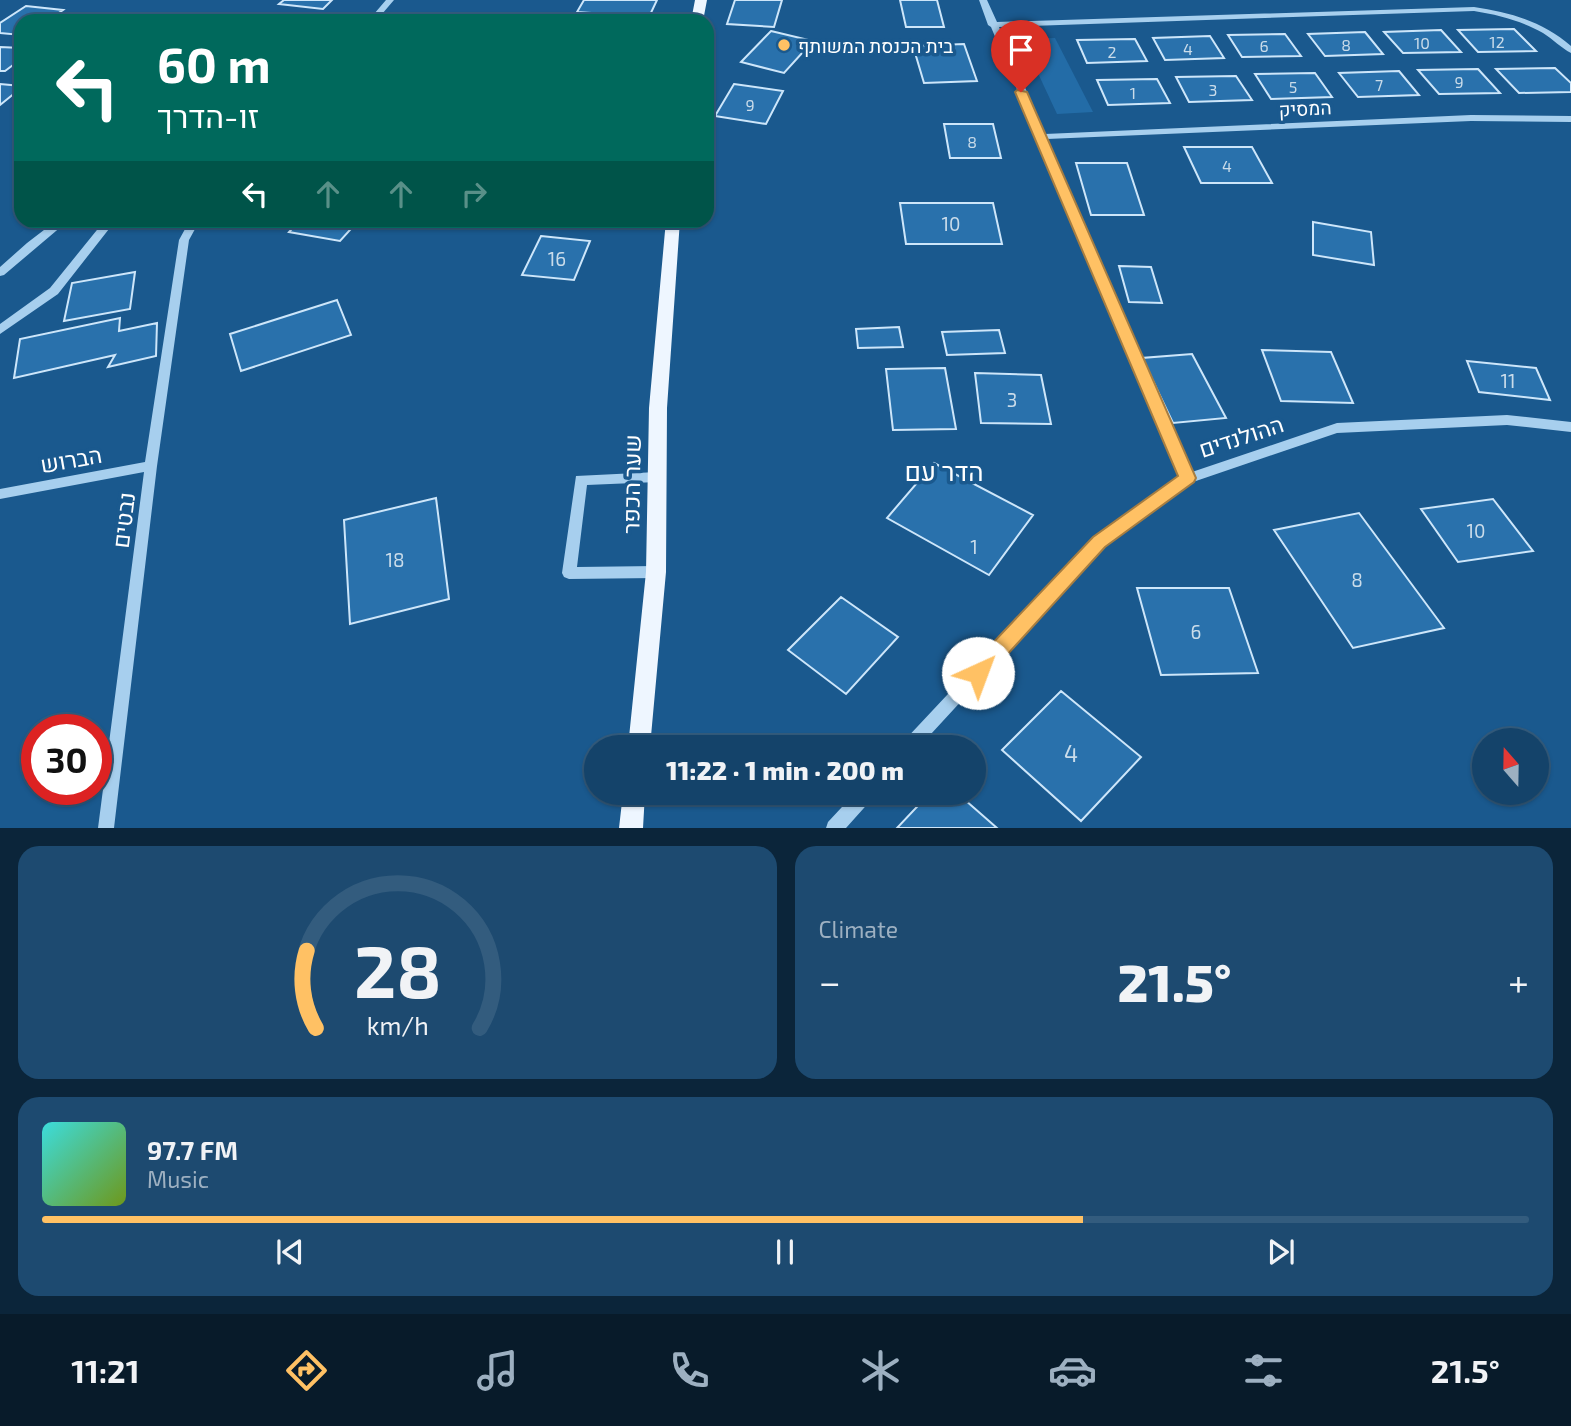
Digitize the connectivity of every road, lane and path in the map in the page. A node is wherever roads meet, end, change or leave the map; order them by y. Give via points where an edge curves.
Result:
1 (390, 0) edge
2 (984, 0) edge
3 (378, 14) edge
4 (992, 25) junction
5 (1571, 50) edge
6 (1571, 120) edge
7 (1040, 137) junction
8 (53, 228) edge
9 (105, 228) edge
10 (191, 228) edge
11 (672, 228) edge
12 (0, 273) edge
13 (0, 330) edge
14 (1571, 427) edge
15 (150, 466) junction
16 (657, 477) junction
17 (1188, 478) junction
18 (0, 494) edge
19 (656, 572) junction
20 (640, 735) edge
21 (920, 735) edge
22 (633, 805) edge
23 (855, 805) edge
24 (106, 828) edge
25 (631, 828) edge
26 (834, 828) edge

1 - 3 street
2 - 4 street
4 - 5 street via 1474,9 1518,18 1556,36
4 - 7 street
6 - 7 street, המסיק via 1471,118
7 - 17 street
8 - 12 street
9 - 13 street via 54,291
10 - 15 street, נבטים via 184,240
11 - 16 main road, שער הכפר
14 - 17 street, ההולנדים via 1507,420 1337,428
15 - 18 street, הברוש
15 - 24 street, נבטים
16 - 19 main road, שער הכפר
16 - 19 street via 580,480 569,573
17 - 21 street, ההולנדים via 1099,542
19 - 20 main road, שער הכפר
22 - 25 main road
23 - 26 street

